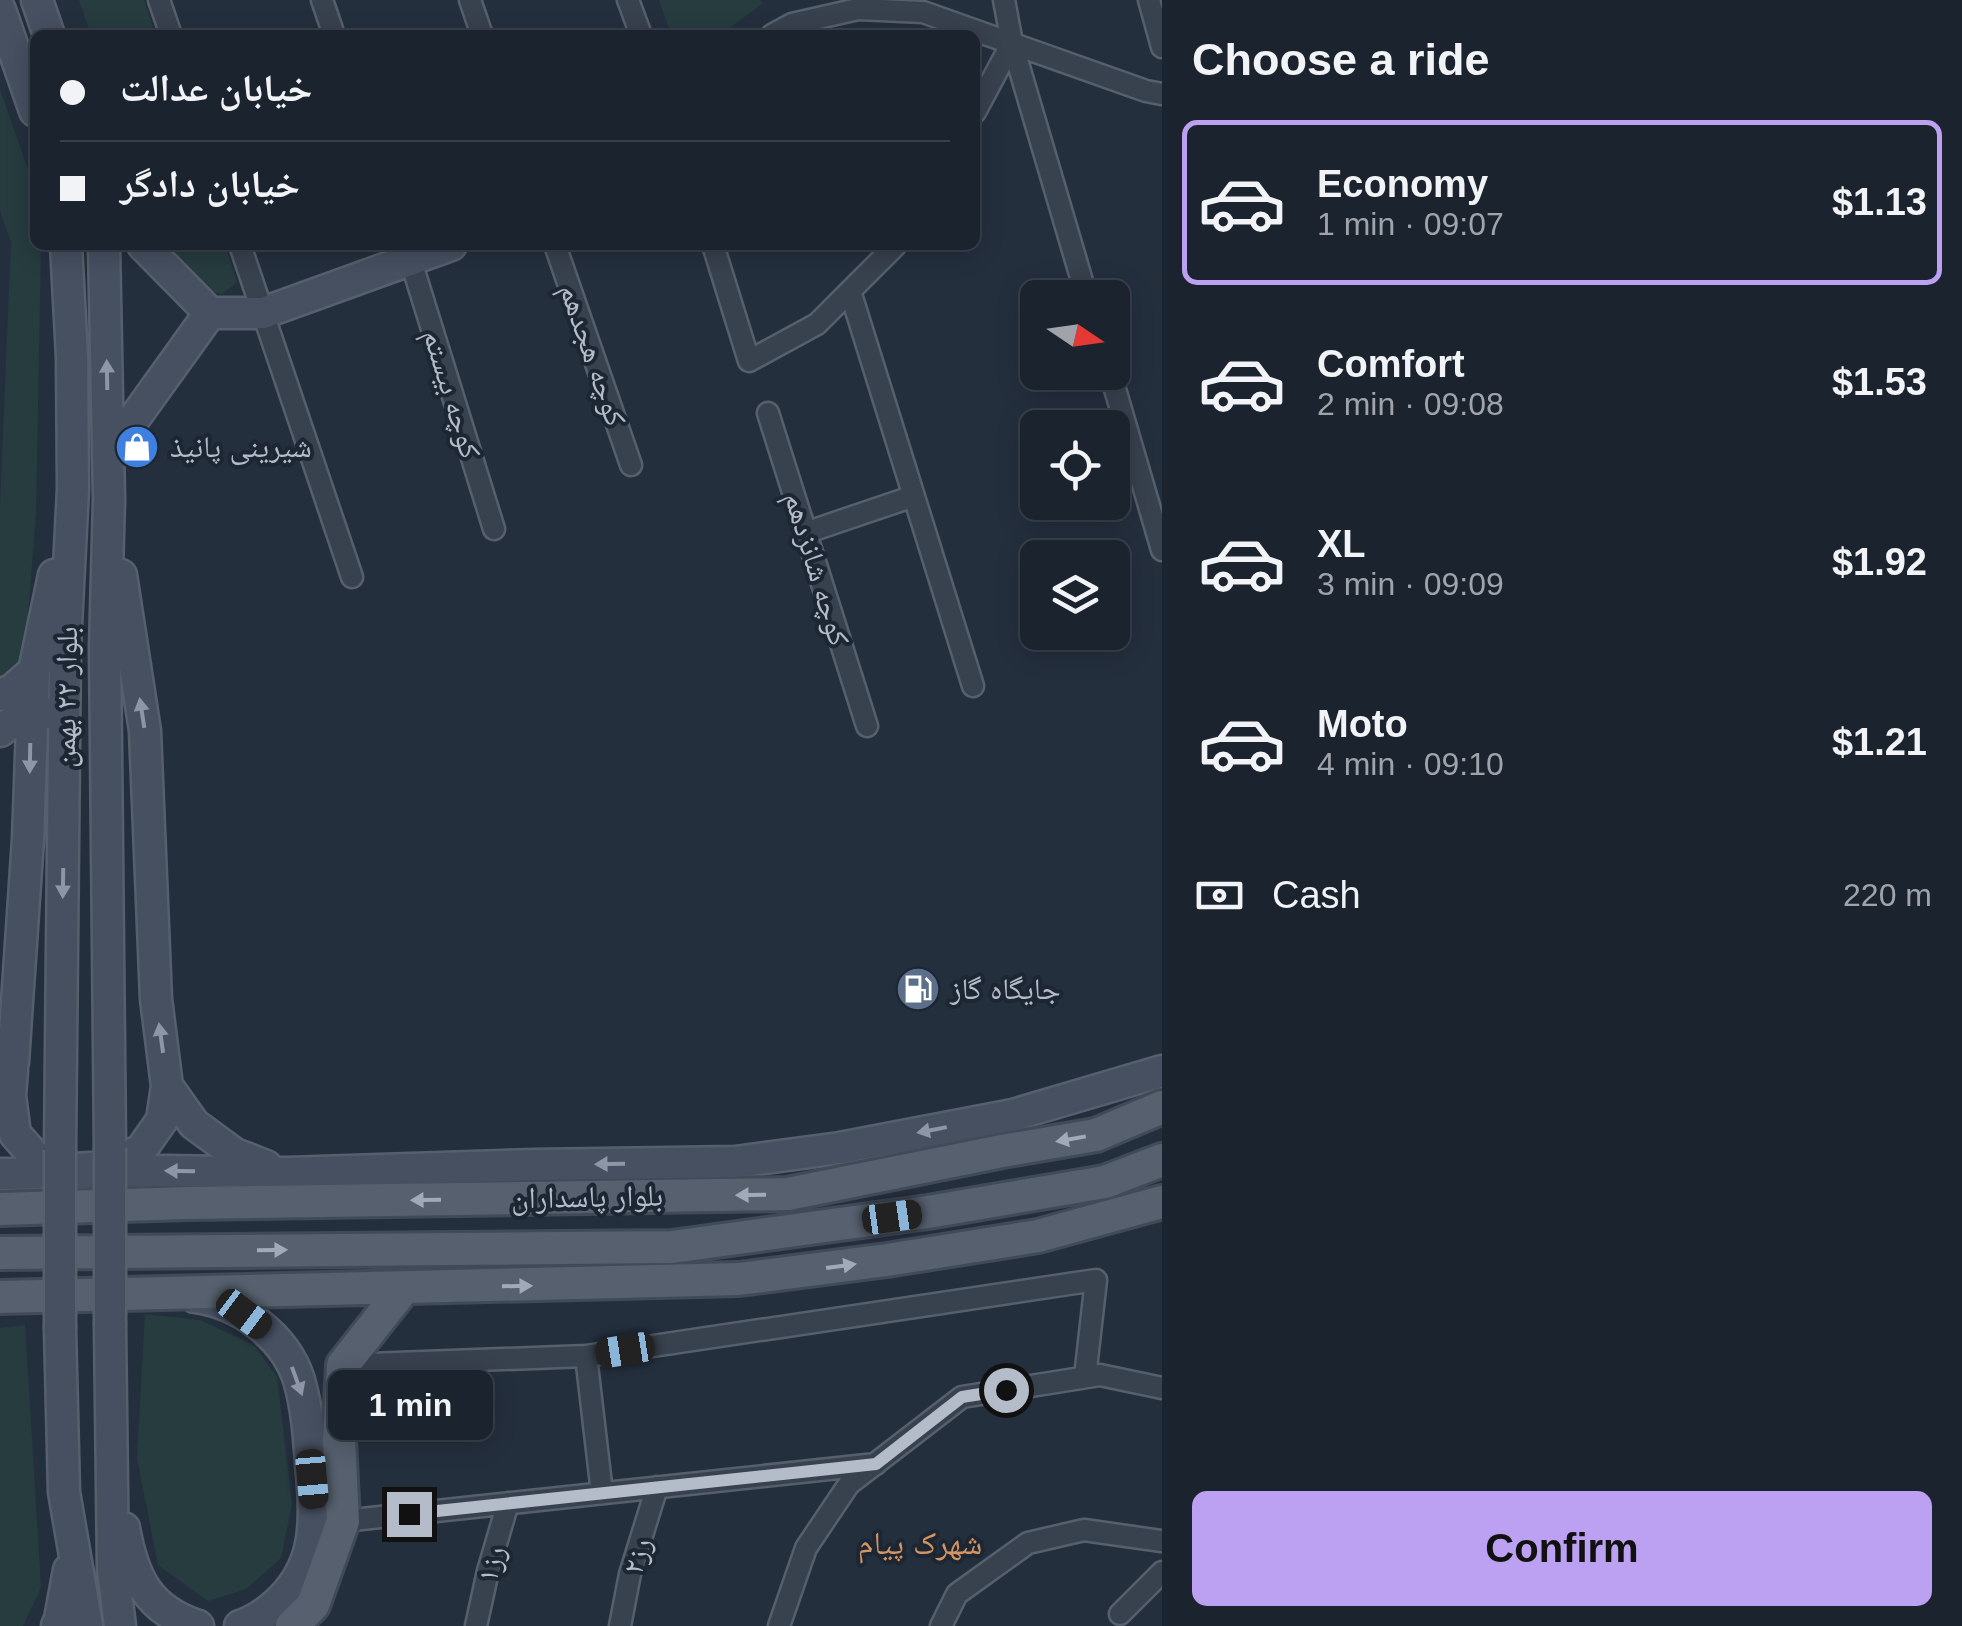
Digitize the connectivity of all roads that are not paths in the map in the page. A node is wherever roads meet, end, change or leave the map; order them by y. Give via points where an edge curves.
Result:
1 (38, 0) edge
2 (159, 0) edge
3 (322, 0) edge
4 (470, 0) edge
5 (628, 0) edge
6 (1004, 0) edge
7 (1148, 0) edge
8 (0, 10) edge
9 (47, 30) edge
10 (169, 30) edge
11 (332, 30) edge
12 (480, 30) edge
13 (639, 30) edge
14 (781, 30) edge
15 (974, 30) edge
16 (980, 32) edge
17 (1012, 44) junction
18 (1162, 47) edge
19 (1162, 94) edge
20 (30, 97) edge
21 (980, 103) edge
22 (66, 250) edge
23 (104, 250) edge
24 (147, 250) edge
25 (242, 250) edge
26 (557, 250) edge
27 (715, 250) edge
28 (891, 250) edge
29 (409, 252) edge
30 (1083, 280) edge
31 (850, 291) junction
32 (210, 313) junction
33 (263, 313) junction
34 (1115, 390) edge
35 (768, 413) dead end
36 (108, 455) junction
37 (631, 465) dead end
38 (72, 489) junction
39 (914, 496) junction
40 (109, 498) junction
41 (494, 529) dead end
42 (806, 533) junction
43 (1162, 550) edge
44 (352, 576) dead end
45 (34, 670) junction
46 (973, 686) dead end
47 (0, 695) edge
48 (31, 713) junction
49 (867, 726) dead end
50 (65, 727) junction
51 (0, 731) edge
52 (0, 826) edge
53 (28, 839) junction
54 (1162, 1070) edge
55 (6, 1076) edge
56 (167, 1086) junction
57 (1162, 1107) edge
58 (1162, 1160) edge
59 (1162, 1170) edge
60 (288, 1173) junction
61 (0, 1174) edge
62 (1162, 1202) edge
63 (0, 1209) edge
64 (1090, 1221) junction
65 (672, 1247) junction
66 (0, 1253) edge
67 (739, 1280) junction
68 (403, 1289) junction
69 (168, 1294) junction
70 (0, 1298) edge
71 (586, 1356) junction
72 (343, 1365) junction
73 (1085, 1378) junction
74 (1162, 1388) edge
75 (111, 1450) junction
76 (876, 1464) junction
77 (657, 1487) junction
78 (64, 1492) junction
79 (602, 1493) junction
80 (508, 1503) junction
81 (343, 1521) junction
82 (1162, 1541) edge
83 (304, 1570) junction
84 (1162, 1572) edge
85 (1120, 1614) dead end
86 (307, 1619) edge
87 (57, 1626) edge
88 (87, 1626) edge
89 (120, 1626) edge
90 (198, 1626) edge
91 (240, 1626) edge
92 (476, 1626) edge
93 (620, 1626) edge
94 (779, 1626) edge
95 (941, 1626) edge

1 - 9 main road
2 - 10 street
3 - 11 street
4 - 12 street
5 - 13 street
6 - 17 street
7 - 18 street
8 - 20 main road
14 - 15 street via 858,9 924,12
16 - 17 street
17 - 19 street
17 - 21 street
17 - 30 street
22 - 38 main road, بلوار ۲۲ بهمن
36 -> 23 main road, بلوار ۲۲ بهمن
24 - 32 main road
25 - 33 street
26 - 37 street, کوچه هجدهم
27 - 31 street via 750,361 817,324
28 - 31 street
29 - 33 main road
29 - 41 street, کوچه بیستم
31 - 39 street
32 - 33 main road
32 - 36 main road
33 - 44 street
34 - 43 street
35 - 42 street, کوچه شانزدهم
36 - 40 main road, بلوار ۲۲ بهمن
38 - 45 main road
38 - 50 main road, بلوار ۲۲ بهمن
39 - 42 street
39 - 46 street
56 -> 40 main road via 156,998 145,731
40 - 75 main road, بلوار ۲۲ بهمن, bridge
42 - 49 street, کوچه شانزدهم
45 - 47 main road
45 - 48 main road
48 - 50 main road via 50,713
48 - 51 main road
48 -> 53 main road
50 -> 78 main road, بلوار ۲۲ بهمن, bridge
52 - 53 main road
53 - 55 main road
54 -> 60 main road via 1013,1115 735,1162
55 - 56 main road via 15,1134 39,1161 74,1169 107,1167 141,1150 162,1120
56 - 60 main road via 194,1124 235,1154
57 -> 63 main road, بلوار پاسداران via 1096,1135 788,1194
58 - 65 main road, بلوار پاسداران via 1104,1182
59 - 64 main road
60 -> 61 main road
62 - 64 main road
67 -> 64 main road via 1022,1238
66 -> 65 main road, بلوار پاسداران
65 - 67 main road
68 -> 67 main road
68 - 69 main road
68 - 72 main road
69 - 70 main road
69 -> 83 main road via 216,1300 244,1314 267,1331 298,1377 316,1510
71 - 72 street
71 - 73 street via 1096,1280
71 - 79 street
72 - 81 main road
73 - 74 street
73 - 76 street via 962,1397
75 - 89 main road
75 - 90 main road via 129,1555 144,1588 160,1608
76 - 77 street
76 - 94 street via 849,1484 806,1548
77 - 79 street
77 - 93 street, رز۲
78 - 87 main road via 69,1569
78 - 88 main road
79 - 80 street
80 - 81 street
80 - 92 street, رز۱
81 - 86 main road
82 - 95 street via 1084,1530 1028,1543 956,1594
83 - 86 street
83 - 91 main road via 286,1596
84 - 85 street

